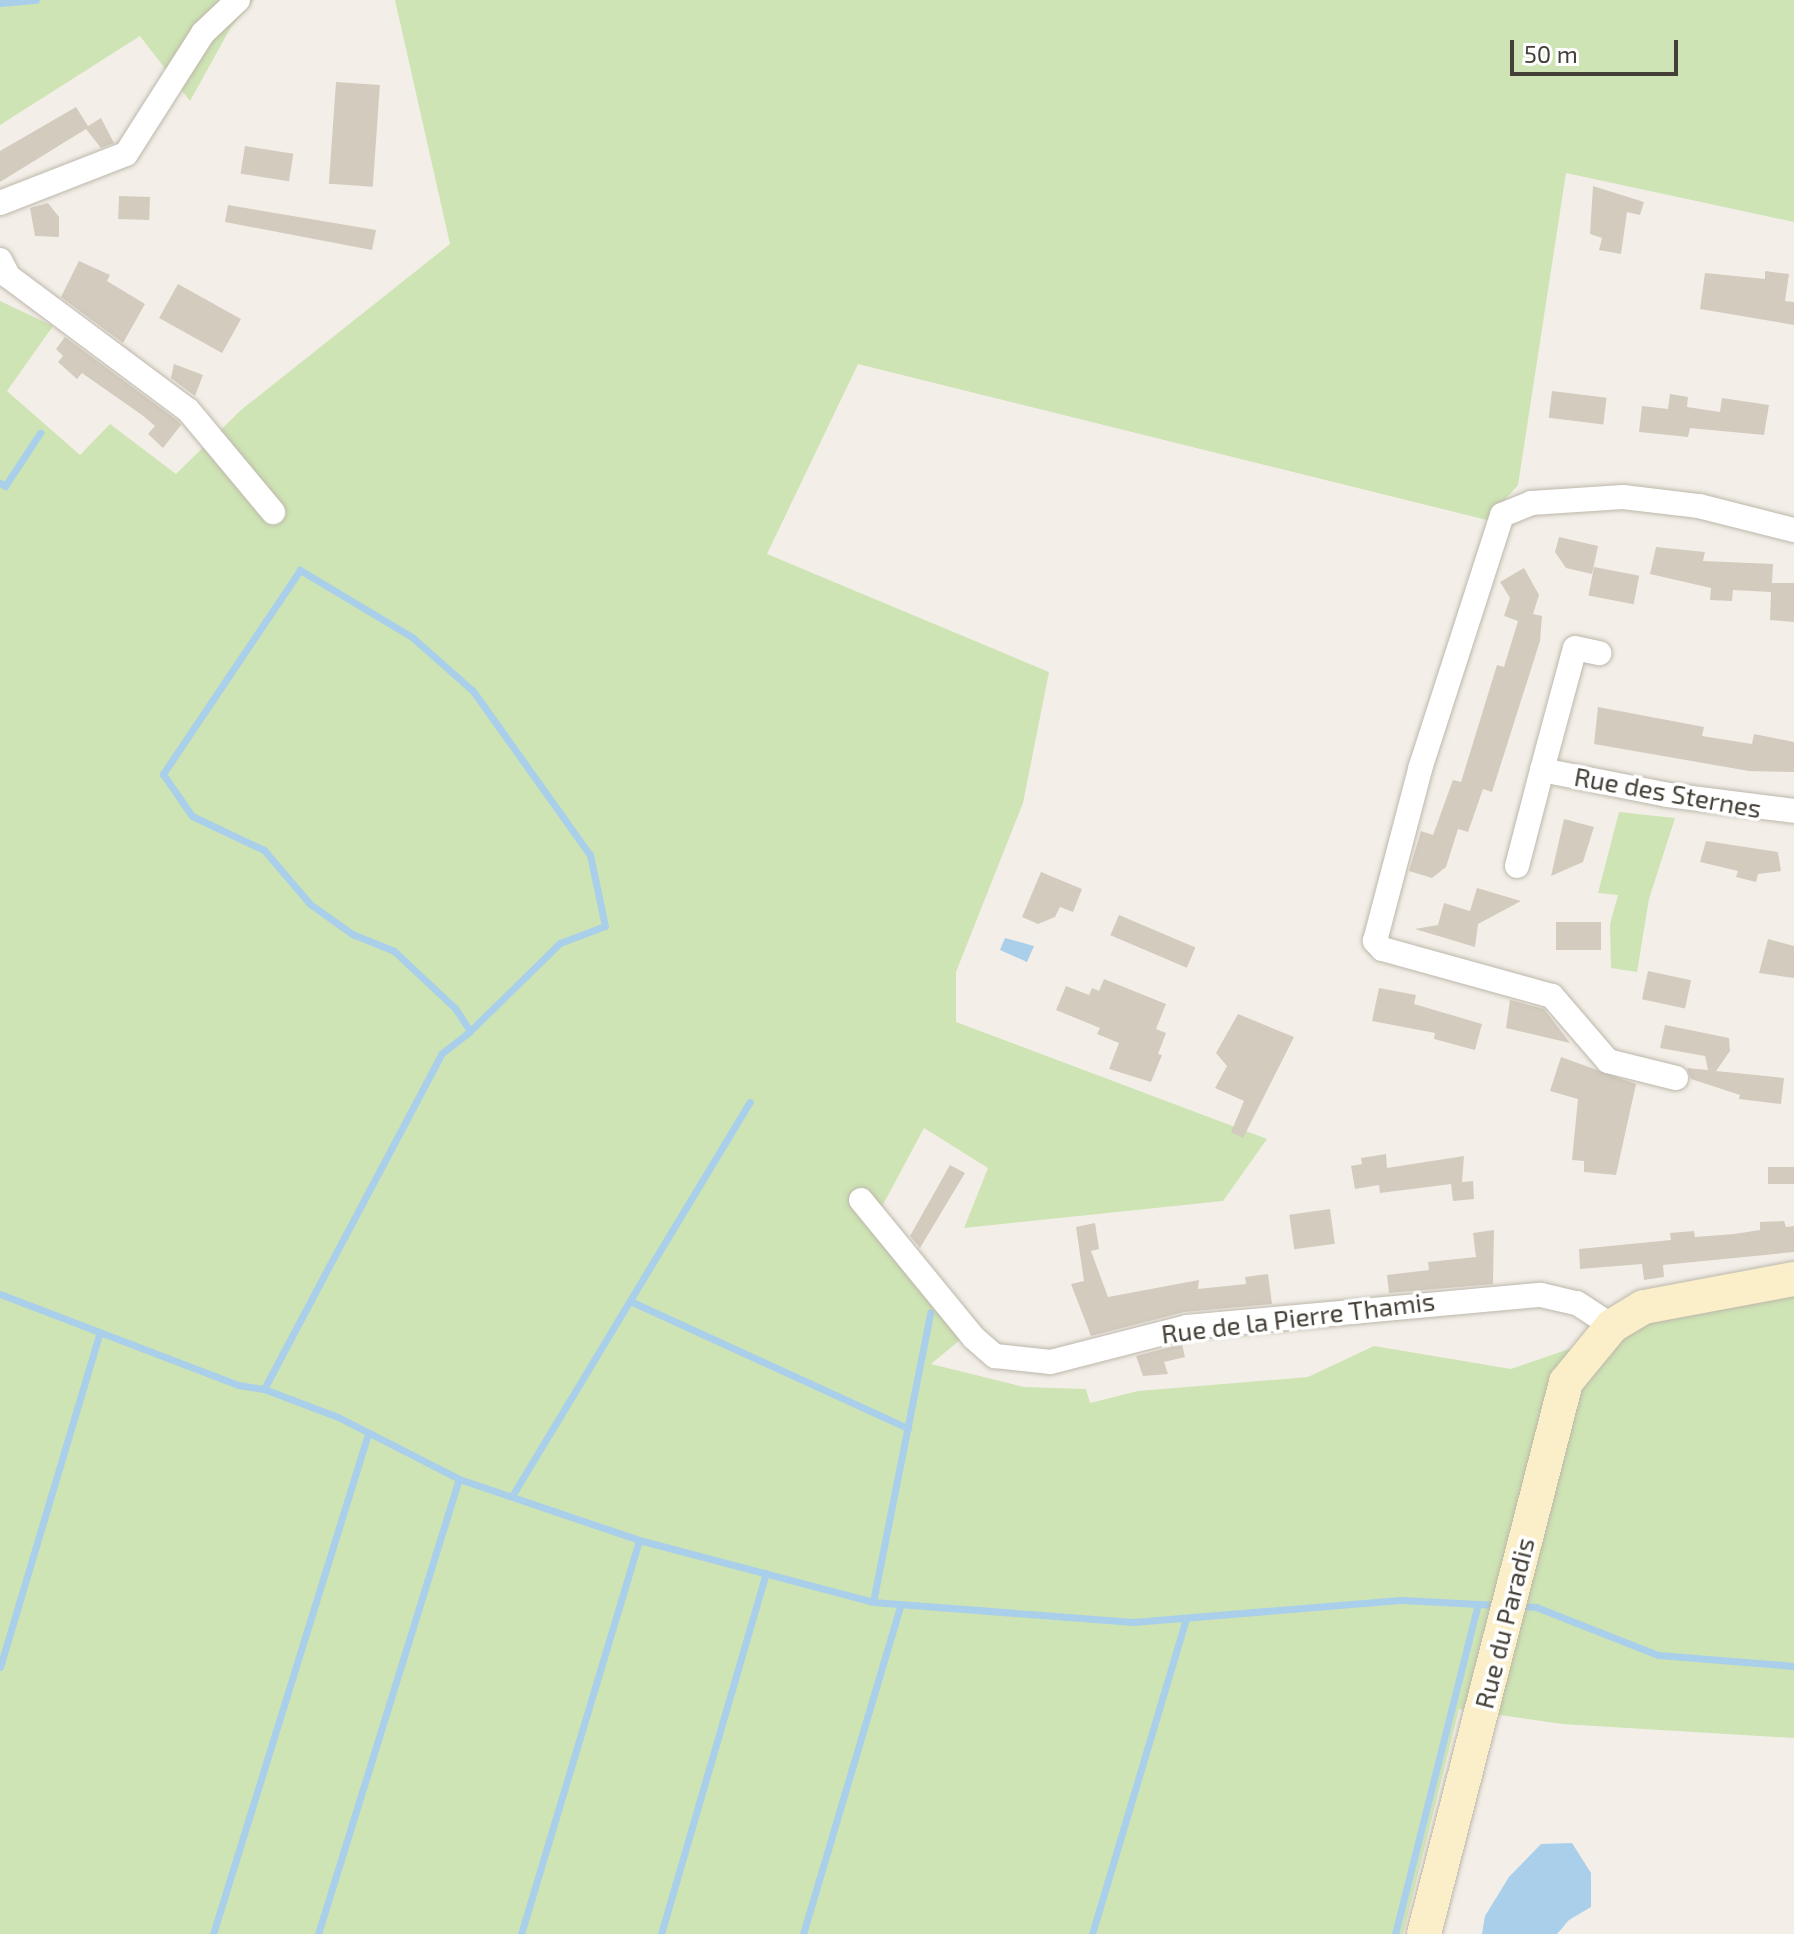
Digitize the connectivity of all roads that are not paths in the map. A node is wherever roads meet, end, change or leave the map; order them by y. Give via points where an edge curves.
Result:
1 (238, 0) edge
2 (0, 203) edge
3 (0, 260) edge
4 (273, 512) dead end
5 (1794, 530) edge
6 (1599, 653) dead end
7 (1542, 770) junction
8 (1794, 811) edge
9 (1517, 866) dead end
10 (1676, 1078) dead end
11 (861, 1200) dead end
12 (1794, 1279) edge
13 (1612, 1326) junction
14 (1424, 1934) edge

1 - 2 street via 203,33 126,154
3 - 4 street via 8,276 188,410
5 - 10 street via 1699,506 1623,497 1531,503 1502,515 1420,769 1375,941 1382,949 1552,996 1608,1061
6 - 7 street, Rue des Sternes via 1575,648
7 - 8 street, Rue des Sternes via 1668,795
7 - 9 street, Rue des Sternes
11 - 13 street, Rue de la Pierre Thamis via 974,1338 995,1356 1051,1362 1187,1327 1541,1295 1577,1303
12 - 13 main road via 1659,1301
13 - 14 main road, Rue du Paradis via 1566,1382

